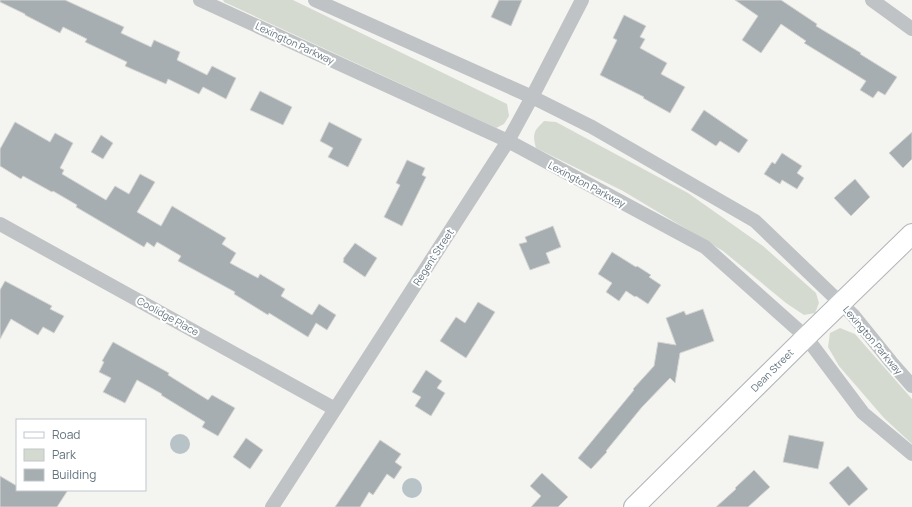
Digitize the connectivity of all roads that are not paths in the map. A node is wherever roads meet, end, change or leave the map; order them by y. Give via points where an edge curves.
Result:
1 (200, 0) edge
2 (315, 0) edge
3 (582, 0) edge
4 (872, 0) edge
5 (912, 29) edge
6 (532, 97) junction
7 (508, 141) junction
8 (0, 224) edge
9 (912, 234) edge
10 (841, 303) junction
11 (806, 337) junction
12 (912, 386) edge
13 (335, 409) junction
14 (912, 454) edge
15 (272, 507) edge
16 (634, 507) edge

1 - 7 street, Lexington Parkway
2 - 6 street, Lexington Parkway
3 - 6 street, Regent Street
4 - 5 street
6 - 7 street, Regent Street
6 - 10 street, Lexington Parkway via 592,127 755,221
7 - 11 street, Lexington Parkway via 705,248
7 - 13 street, Regent Street
8 - 13 street, Coolidge Place
9 - 10 street, Dean Street
10 - 11 street, Dean Street
10 - 12 street, Lexington Parkway
11 - 14 street, Lexington Parkway via 863,413
11 - 16 street, Dean Street
13 - 15 street, Regent Street

